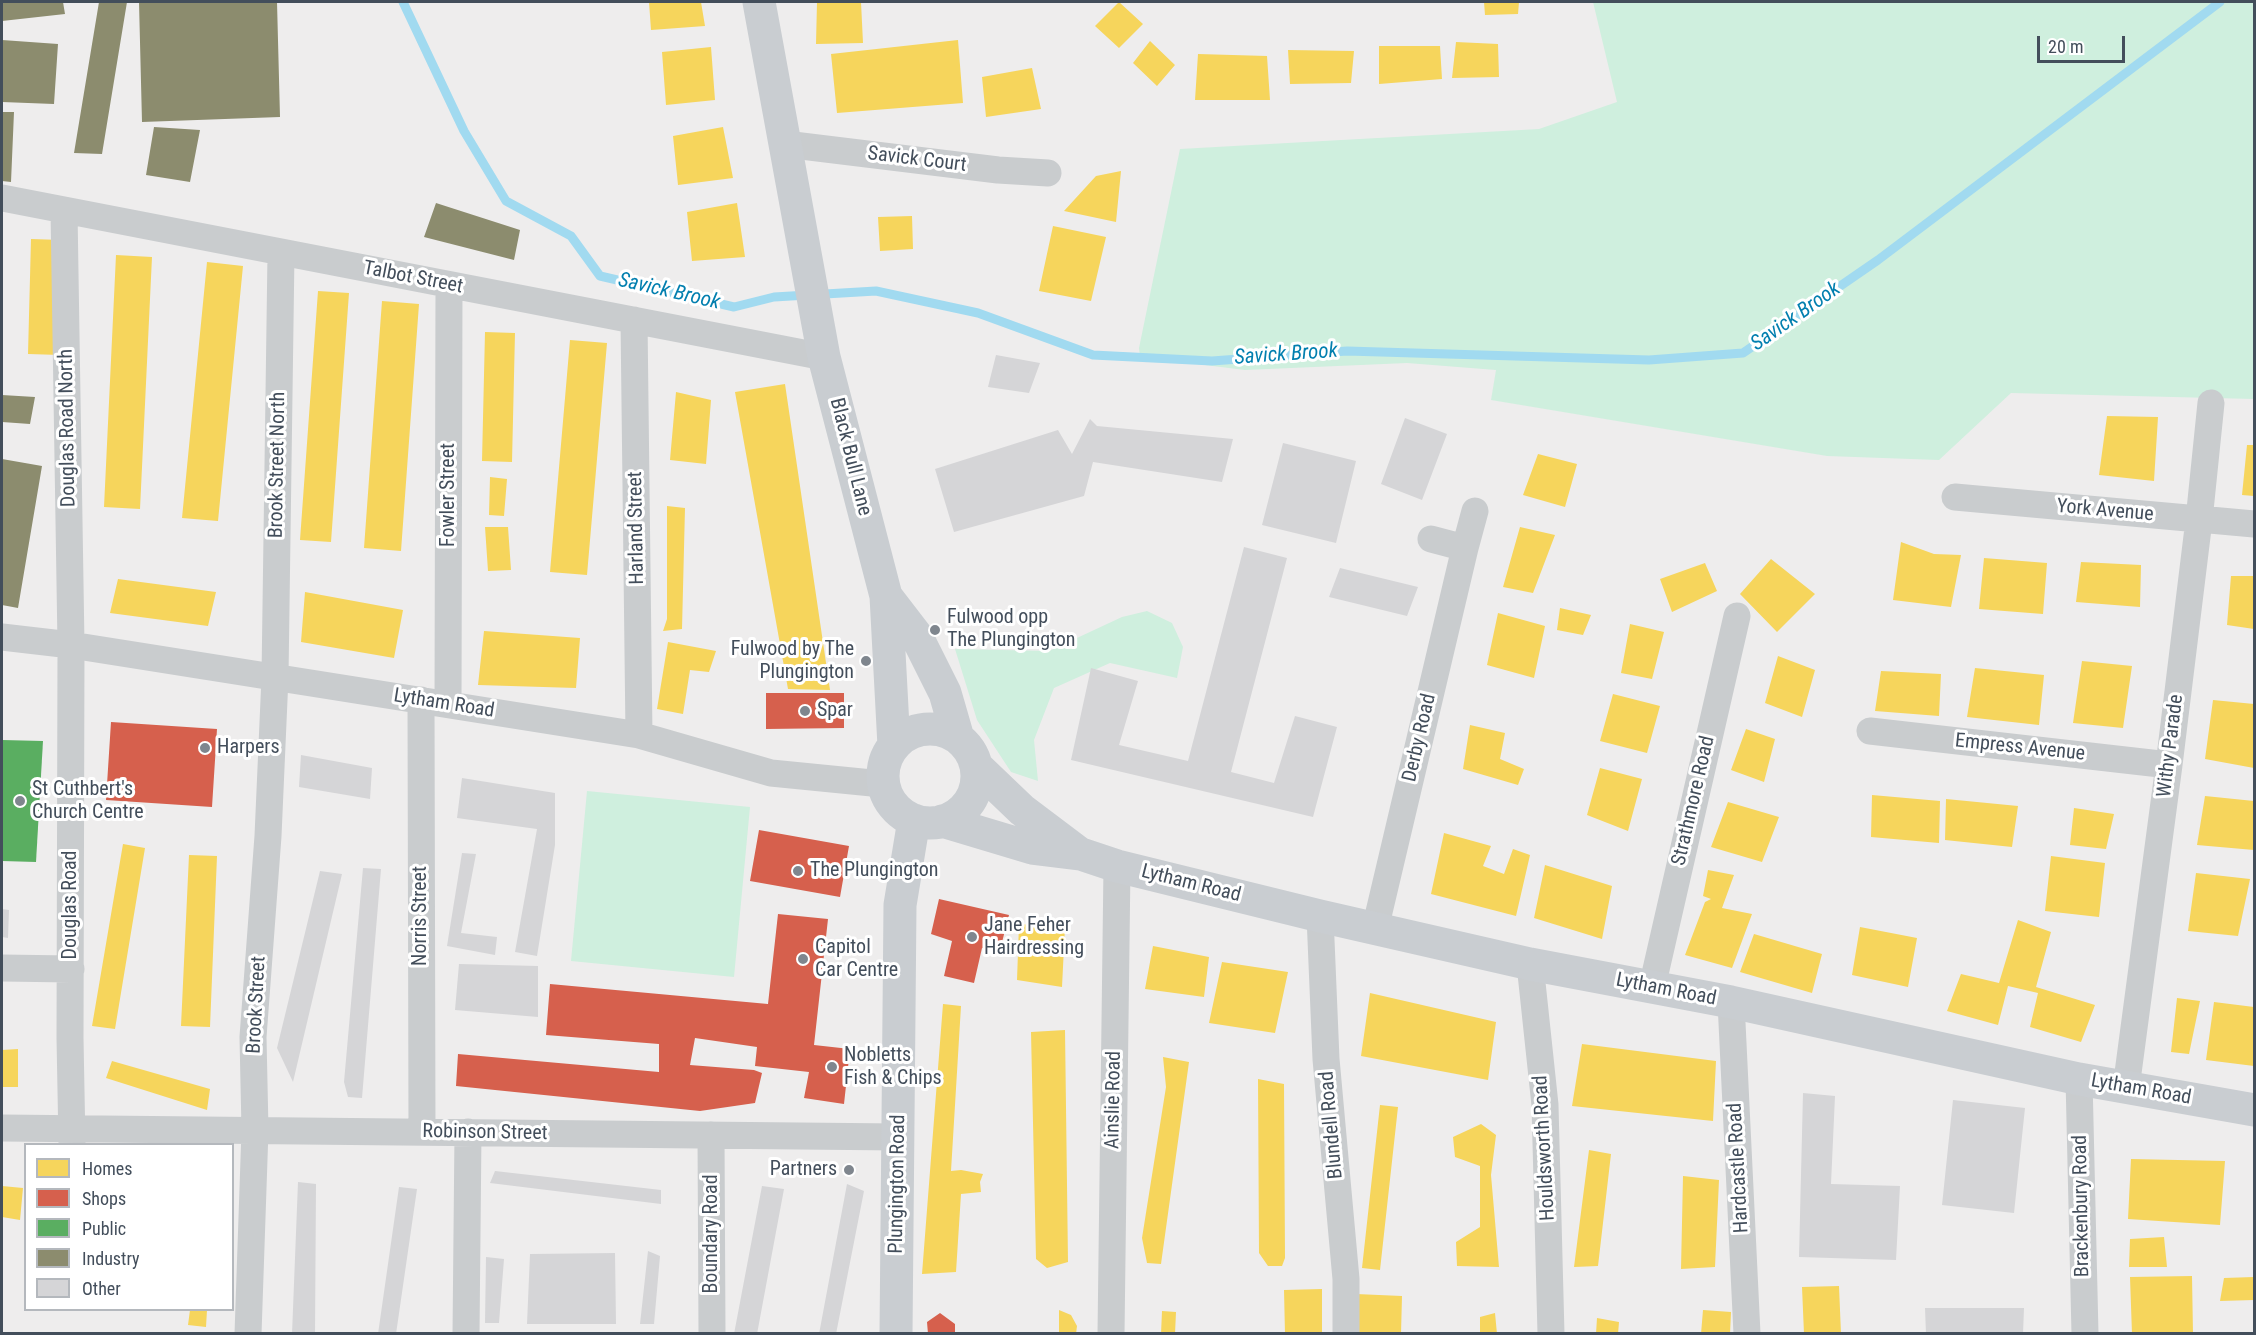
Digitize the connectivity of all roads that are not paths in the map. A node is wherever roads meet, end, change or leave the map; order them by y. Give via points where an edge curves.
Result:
1 (759, 2) edge
2 (785, 144) junction
3 (1048, 172) dead end
4 (2, 198) edge
5 (64, 212) junction
6 (281, 253) junction
7 (449, 285) junction
8 (634, 320) junction
9 (824, 357) junction
10 (2211, 404) dead end
11 (1955, 496) dead end
12 (1475, 512) dead end
13 (2199, 520) junction
14 (2254, 524) edge
15 (1431, 539) dead end
16 (1466, 548) junction
17 (886, 596) junction
18 (1737, 616) dead end
19 (2, 637) edge
20 (71, 645) junction
21 (275, 677) junction
22 (421, 700) junction
23 (448, 705) junction
24 (1870, 731) dead end
25 (639, 735) junction
26 (958, 738) junction
27 (894, 746) junction
28 (2169, 765) junction
29 (977, 767) junction
30 (883, 778) junction
31 (928, 820) junction
32 (1081, 854) junction
33 (1117, 866) junction
34 (1320, 916) junction
35 (1375, 929) junction
36 (1530, 964) junction
37 (2, 968) edge
38 (71, 969) junction
39 (1652, 987) junction
40 (1731, 1002) junction
41 (2079, 1079) junction
42 (2126, 1088) junction
43 (2254, 1110) edge
44 (2, 1128) edge
45 (255, 1130) junction
46 (422, 1132) junction
47 (468, 1132) junction
48 (711, 1135) junction
49 (72, 1136) edge
50 (899, 1137) junction
51 (242, 1222) edge
52 (248, 1334) edge
53 (466, 1334) edge
54 (712, 1334) edge
55 (896, 1334) edge
56 (1111, 1334) edge
57 (1346, 1334) edge
58 (1551, 1334) edge
59 (1747, 1334) edge
60 (2085, 1334) edge

1 - 2 street
2 - 3 street, Savick Court via 998,170
2 - 9 street, Black Bull Lane
4 - 5 street, Talbot Street
5 - 6 street, Talbot Street
5 - 20 street, Douglas Road North
6 - 7 street, Talbot Street
6 - 21 street, Brook Street North
7 - 8 street, Talbot Street
7 - 23 street, Fowler Street
8 - 9 street, Talbot Street
8 - 25 street, Harland Street
9 - 17 street, Black Bull Lane
10 - 13 street, Withy Parade
11 - 13 street, York Avenue
12 - 16 street, Derby Road
13 - 14 street, York Avenue
13 - 28 street, Withy Parade
15 - 16 street
16 - 35 street, Derby Road
17 - 26 street, Black Bull Lane via 916,635 945,693
17 - 27 street, Black Bull Lane
18 - 39 street, Strathmore Road
19 - 20 street, Lytham Road
20 - 21 street, Lytham Road
20 - 38 street, Douglas Road
21 - 22 street, Lytham Road
21 - 45 street, Brook Street via 253,1038
22 - 23 street, Lytham Road
22 - 46 street, Norris Street
23 - 25 street, Lytham Road
24 - 28 street, Empress Avenue
25 - 30 street, Lytham Road via 771,773 872,783
26 - 27 street via 942,730 924,729 907,734
26 - 29 street via 970,750
27 - 30 street via 885,761
28 - 42 street, Withy Parade
29 - 31 street via 976,787 968,805 952,818
29 - 32 street, Lytham Road via 1022,810
30 - 31 street via 887,796 898,811
31 - 32 street, Lytham Road via 1032,848
31 - 50 street, Plungington Road via 900,905
32 - 33 street, Lytham Road
33 - 34 street, Lytham Road
33 - 56 street, Ainslie Road
34 - 35 street, Lytham Road
34 - 57 street, Blundell Road via 1326,1059 1346,1279
35 - 36 street, Lytham Road
36 - 39 street, Lytham Road
36 - 58 street, Houldsworth Road via 1545,1105
37 - 38 street
38 - 49 street, Douglas Road
39 - 40 street, Lytham Road
40 - 41 street, Lytham Road
40 - 59 street, Hardcastle Road
41 - 42 street, Lytham Road
41 - 60 street, Brackenbury Road
42 - 43 street, Lytham Road
44 - 49 street, Robinson Street
45 - 46 street, Robinson Street
45 - 49 street, Robinson Street
45 - 51 street, Brook Street
46 - 47 street, Robinson Street
47 - 48 street, Robinson Street
47 - 53 street
48 - 50 street, Robinson Street
48 - 54 street, Boundary Road
50 - 55 street, Plungington Road
51 - 52 street, Brook Street

